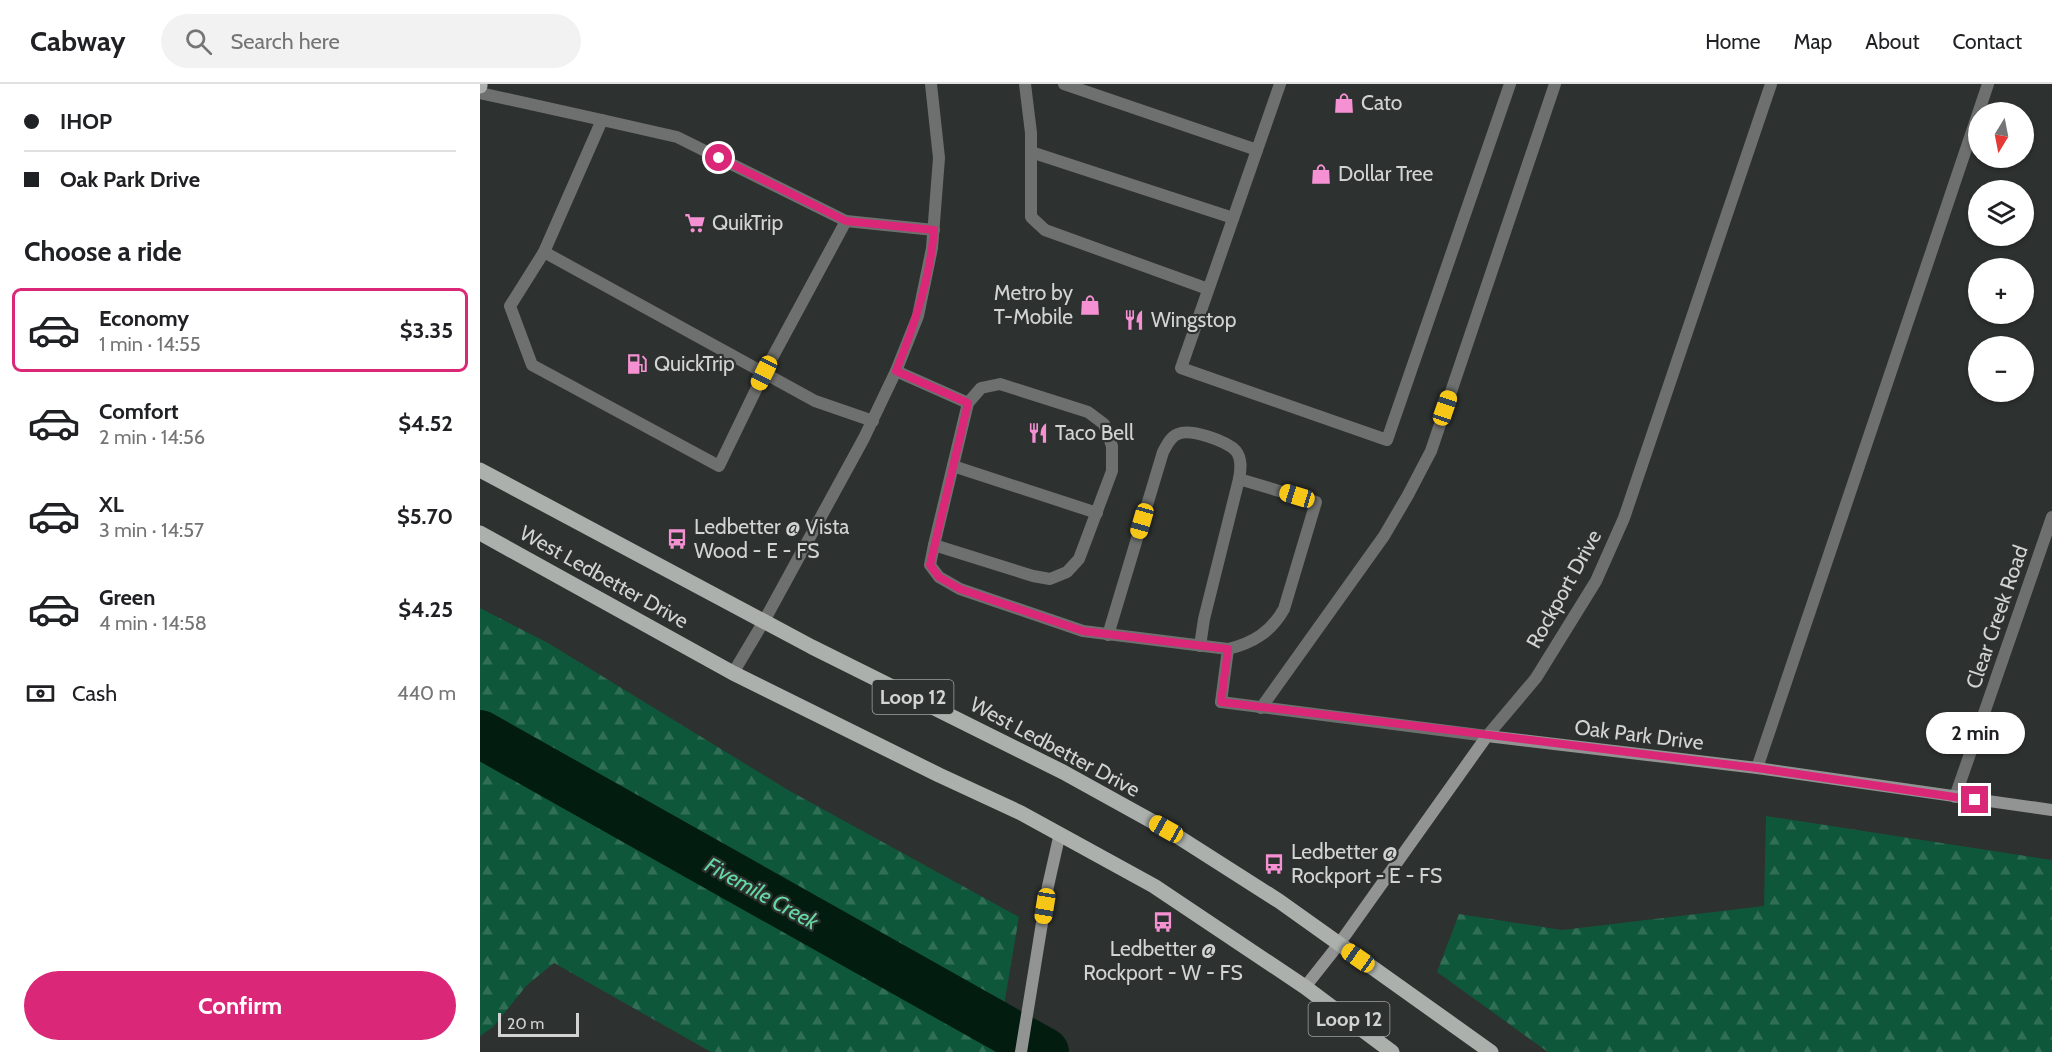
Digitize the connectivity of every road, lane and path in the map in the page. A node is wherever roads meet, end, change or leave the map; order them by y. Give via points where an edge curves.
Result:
1 (931, 84) edge
2 (1025, 84) edge
3 (1064, 84) edge
4 (1280, 84) edge
5 (1510, 84) edge
6 (1555, 84) edge
7 (1771, 84) edge
8 (1988, 84) edge
9 (480, 93) edge
10 (602, 120) junction
11 (1257, 150) junction
12 (1031, 152) junction
13 (1233, 218) junction
14 (846, 221) junction
15 (934, 230) junction
16 (544, 252) junction
17 (1208, 289) junction
18 (896, 371) junction
19 (764, 373) junction
20 (968, 403) junction
21 (873, 421) junction
22 (953, 466) junction
23 (480, 470) edge
24 (1239, 479) junction
25 (1097, 513) junction
26 (2052, 517) edge
27 (484, 538) edge
28 (934, 544) junction
29 (764, 621) junction
30 (1108, 635) junction
31 (1200, 646) junction
32 (1228, 649) junction
33 (733, 673) junction
34 (1261, 708) junction
35 (1486, 736) junction
36 (1757, 768) junction
37 (1955, 797) junction
38 (2052, 810) edge
39 (1060, 833) junction
40 (1339, 944) junction
41 (1305, 987) junction
42 (1021, 1052) edge
43 (1392, 1052) edge
44 (1491, 1052) edge

1 - 15 street via 939,158
2 - 12 street
3 - 11 street
4 - 11 street
5 - 17 street via 1387,440 1180,368
6 - 34 street via 1431,451 1384,536
7 - 35 street, Rockport Drive via 1624,518 1596,581 1536,678
8 - 36 street
9 - 10 street
10 - 14 street via 677,137
10 - 16 street
11 - 13 street
12 - 13 street
12 - 17 street via 1031,217 1045,230
13 - 17 street
14 - 15 street
14 - 19 street
15 - 18 street via 918,316
16 - 19 street
16 - 19 street via 510,306 532,365 719,466
18 - 20 street
18 - 21 street
19 - 21 street via 815,401
20 - 22 street
20 - 25 street via 981,388 1000,384 1088,412 1104,424 1112,446 1112,471
21 - 29 street
22 - 25 street
22 - 28 street
23 - 29 main road, West Ledbetter Drive / Loop 12
24 - 30 street via 1238,453 1229,445 1193,433 1179,433 1170,439
24 - 31 street
24 - 32 street via 1316,502 1284,609 1275,625 1245,645
25 - 28 street via 1079,559 1067,572 1050,579
26 - 37 street, Clear Creek Road
27 - 33 main road, West Ledbetter Drive / Loop 12
28 - 30 street via 930,565 939,577 960,589 1083,631
29 - 33 street
29 - 40 main road, West Ledbetter Drive / Loop 12 via 1156,823
30 - 31 street
31 - 32 street
32 - 34 street, Oak Park Drive via 1221,702
33 - 39 main road, West Ledbetter Drive / Loop 12
34 - 35 street, Oak Park Drive
35 - 36 street, Oak Park Drive
35 - 40 street, Rockport Drive
36 - 37 street, Oak Park Drive
37 - 38 street, Oak Park Drive
39 - 41 main road, West Ledbetter Drive / Loop 12 via 1154,886
39 - 42 street
40 - 41 street, Rockport Drive
40 - 44 main road, West Ledbetter Drive / Loop 12
41 - 43 main road, West Ledbetter Drive / Loop 12

